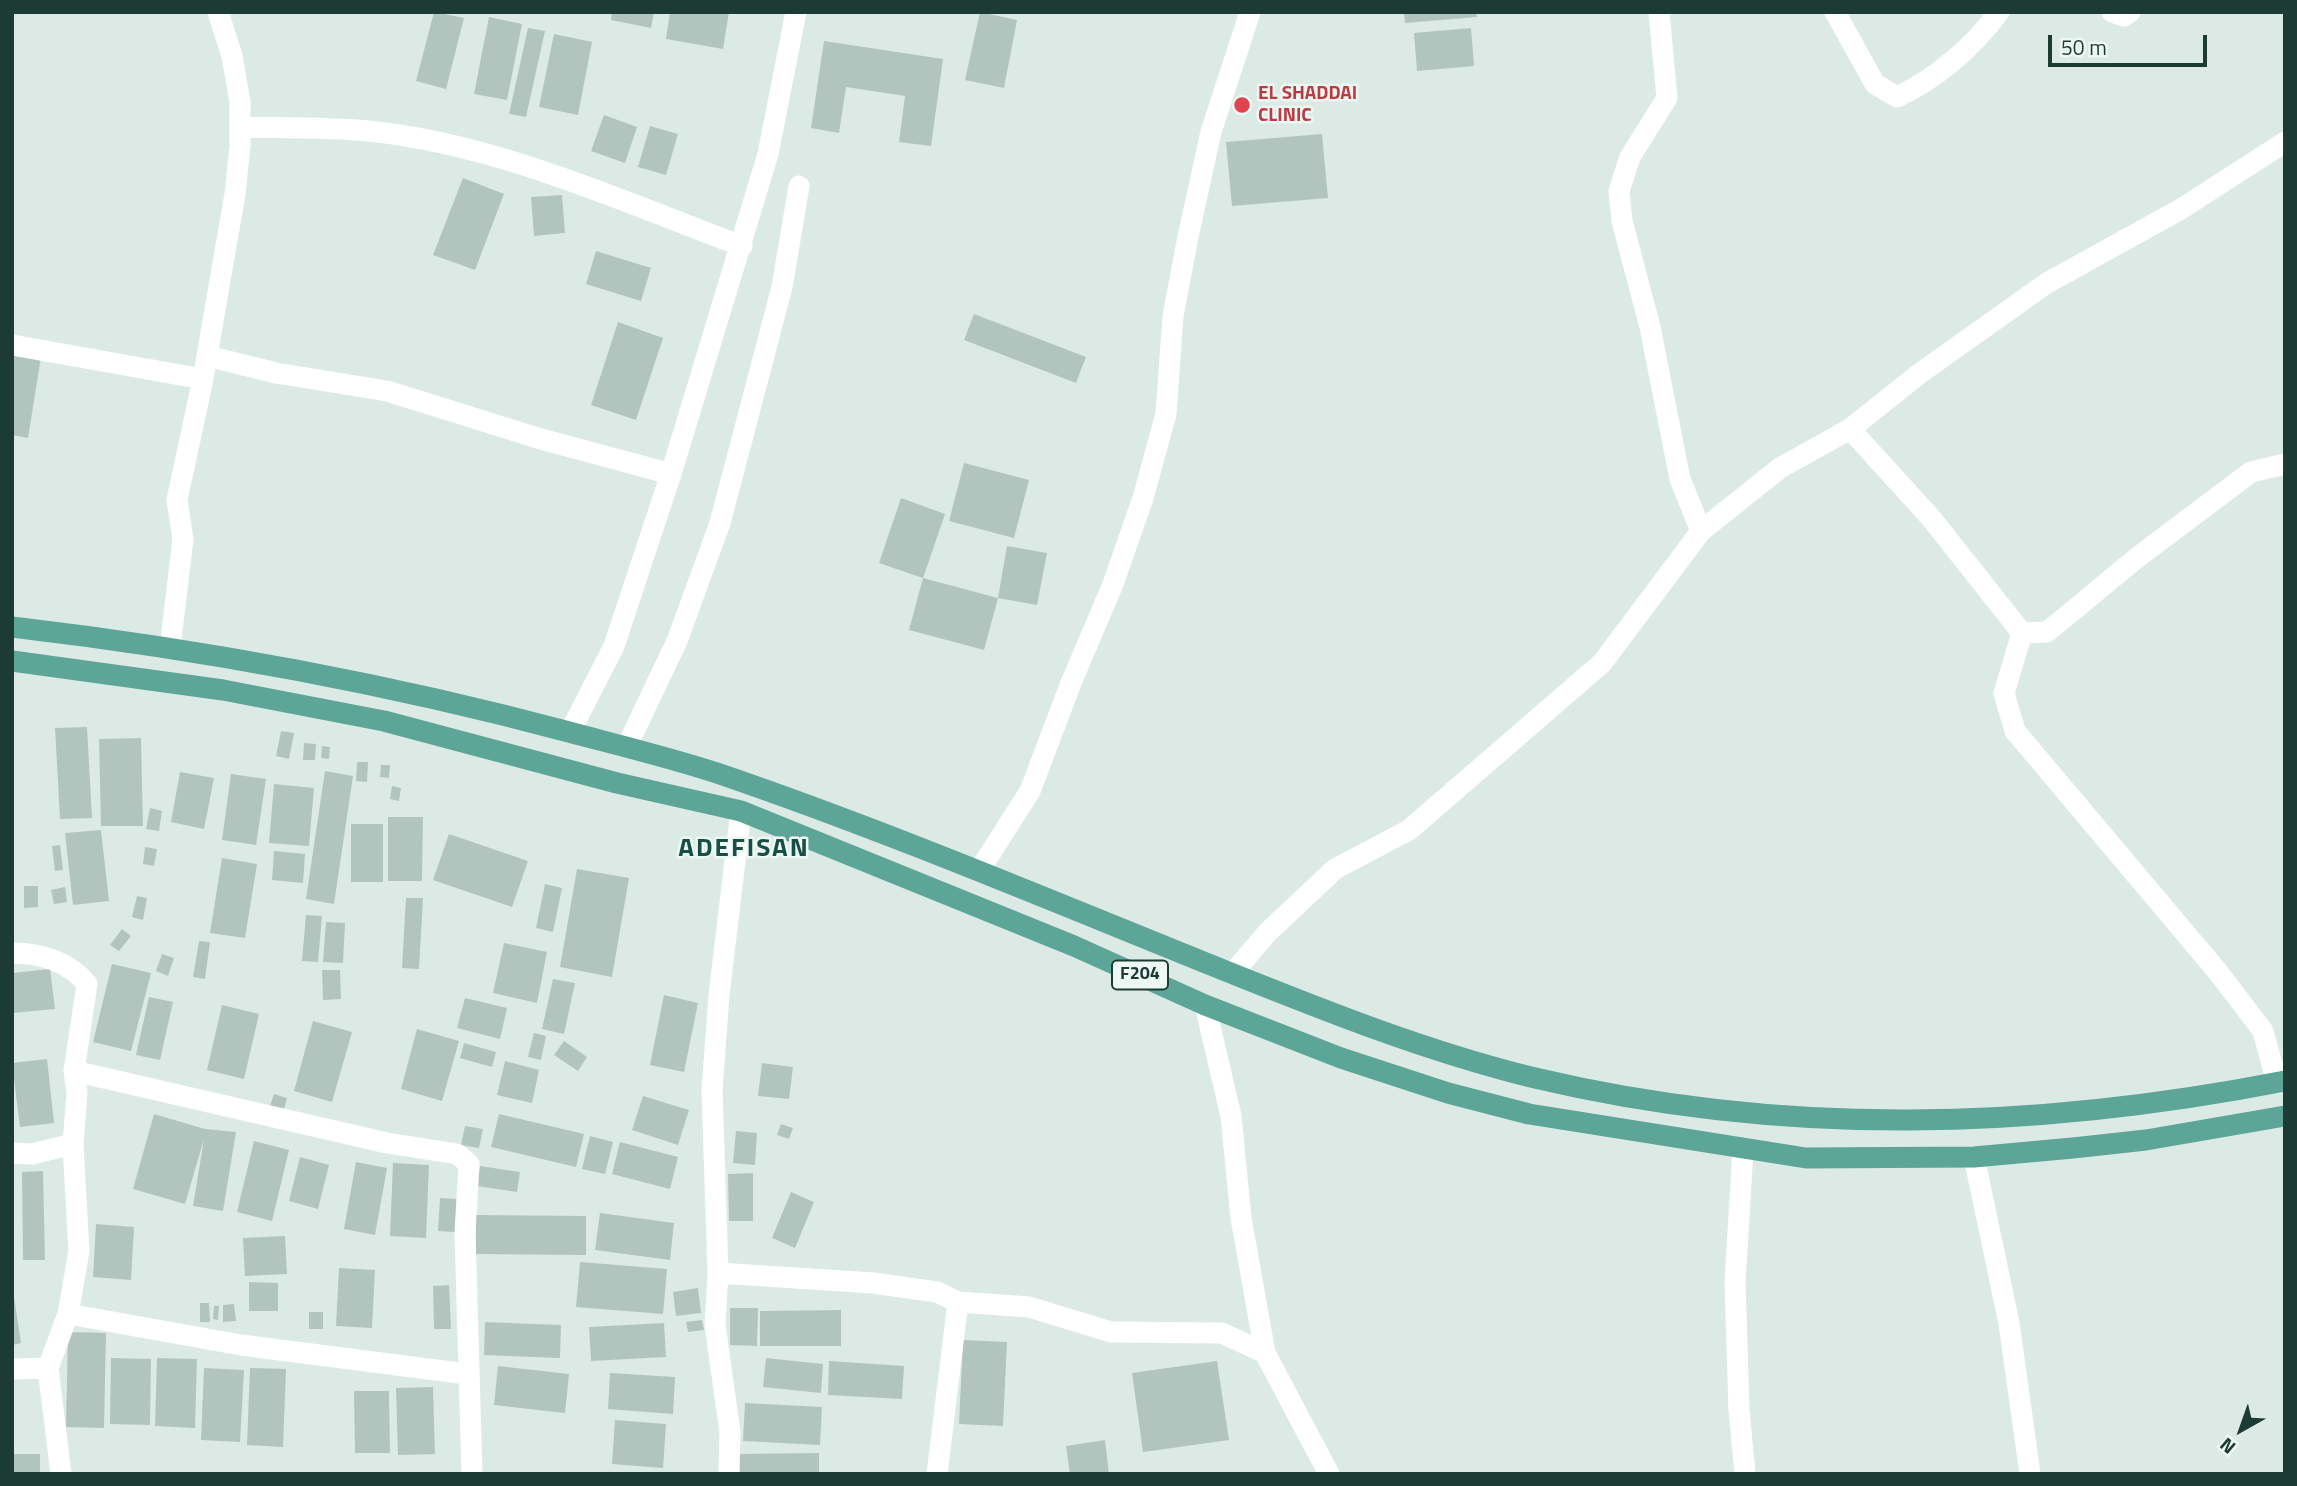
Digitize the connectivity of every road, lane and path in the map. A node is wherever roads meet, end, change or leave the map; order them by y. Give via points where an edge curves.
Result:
1 (218, 12) edge
2 (796, 12) edge
3 (1250, 12) edge
4 (1659, 12) edge
5 (1835, 12) edge
6 (1999, 12) edge
7 (2112, 12) edge
8 (2130, 12) edge
9 (240, 127) junction
10 (2285, 142) edge
11 (799, 186) dead end
12 (742, 246) junction
13 (12, 345) edge
14 (207, 356) junction
15 (203, 379) junction
16 (1850, 429) junction
17 (2285, 464) edge
18 (671, 474) junction
19 (1701, 531) junction
20 (12, 627) edge
21 (2022, 633) junction
22 (170, 648) junction
23 (12, 661) edge
24 (570, 732) junction
25 (627, 746) junction
26 (741, 811) junction
27 (979, 871) junction
28 (12, 953) edge
29 (1232, 974) junction
30 (1205, 1005) junction
31 (74, 1071) junction
32 (2281, 1082) edge
33 (2285, 1116) edge
34 (73, 1144) junction
35 (1742, 1150) junction
36 (12, 1153) edge
37 (1974, 1157) junction
38 (718, 1273) junction
39 (958, 1302) junction
40 (68, 1314) junction
41 (1265, 1353) junction
42 (48, 1368) junction
43 (12, 1369) edge
44 (467, 1374) junction
45 (61, 1474) edge
46 (472, 1474) edge
47 (729, 1474) edge
48 (937, 1474) edge
49 (1329, 1474) edge
50 (1745, 1474) edge
51 (2030, 1474) edge

1 - 9 street via 232,56
2 - 12 street via 768,154
3 - 27 street via 1211,132 1173,316 1166,414 1143,498 1030,791
4 - 19 street via 1667,98 1630,157 1619,191 1680,479
5 - 6 street via 1875,84 1897,97 1974,42
7 - 8 street via 2124,16
9 - 12 street via 368,131 428,141 521,164
9 - 14 street via 235,194
10 - 16 street via 2181,209 2047,283
11 - 25 street via 782,287 720,523 677,641
12 - 18 street
13 - 15 street
14 - 15 street
14 - 18 street via 276,373 387,391
15 - 22 street via 177,500 183,539
16 - 19 street via 1780,468
16 - 21 street via 1931,518
17 - 21 street via 2251,472 2138,556 2047,632
18 - 24 street via 614,646
19 - 29 street via 1602,663 1409,830 1335,869 1268,932
20 - 22 main road, F204
21 - 32 street via 2004,693 2015,731 2091,817 2263,1031
22 - 24 main road, F204 via 377,685
23 - 26 main road, F204 via 223,690 384,721
24 - 25 main road, F204
25 - 27 main road, F204 via 775,793
26 - 30 main road, F204 via 1074,946
26 - 38 street via 712,1090
27 - 29 main road, F204
28 - 31 street via 53,959 76,971 87,984
29 - 32 main road, F204 via 1349,1021 1497,1067 1729,1112 1826,1121 2078,1114
30 - 35 main road, F204 via 1341,1058 1448,1093 1529,1114
30 - 41 street via 1231,1116 1241,1218
31 - 34 street
31 - 44 street via 387,1143 457,1154 469,1164
33 - 37 main road, F204 via 2146,1140
34 - 36 street via 32,1154
34 - 40 street via 79,1251
35 - 37 main road, F204 via 1806,1158
35 - 50 street via 1735,1282
37 - 51 street via 2009,1323
38 - 39 street via 873,1283 937,1292
38 - 47 street via 715,1325 730,1432
39 - 41 street via 1029,1307 1111,1332 1223,1333
39 - 48 street
40 - 42 street
40 - 44 street via 241,1345
41 - 49 street
42 - 43 street
42 - 45 street
44 - 46 street

